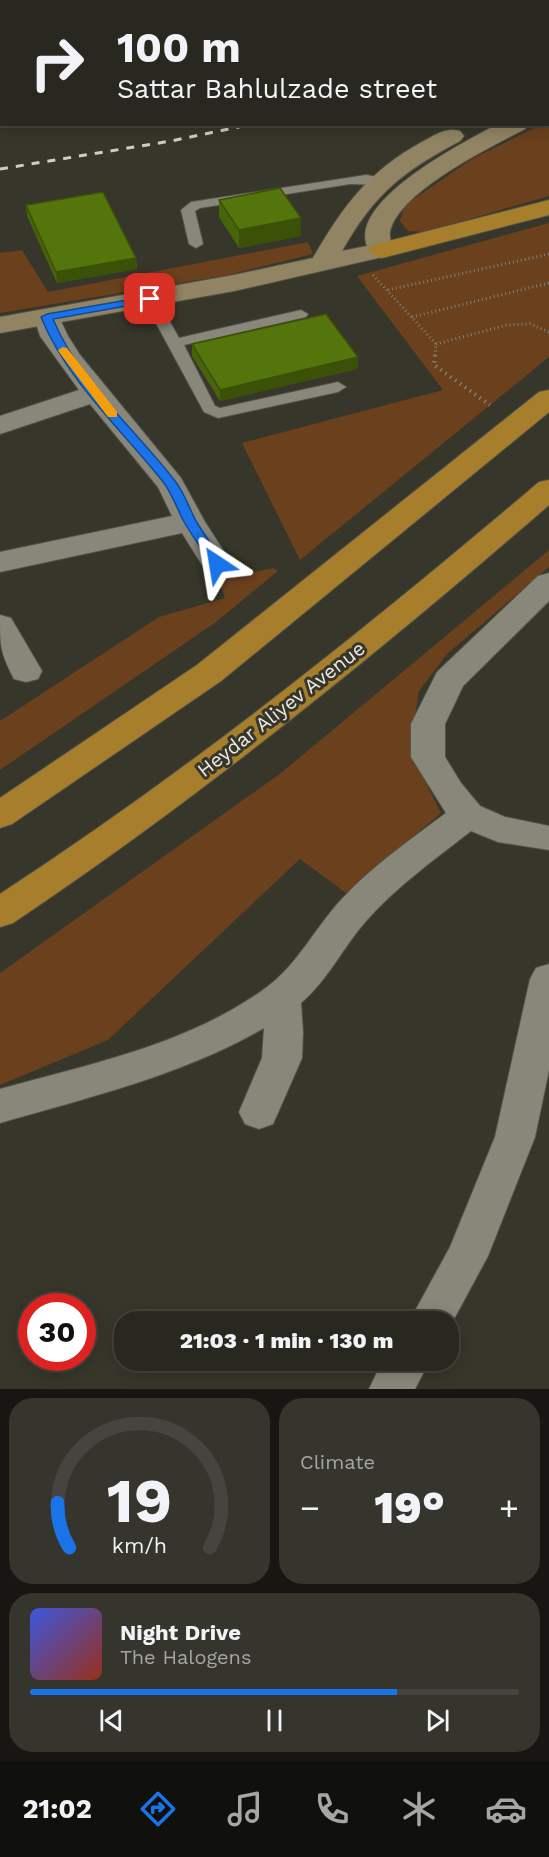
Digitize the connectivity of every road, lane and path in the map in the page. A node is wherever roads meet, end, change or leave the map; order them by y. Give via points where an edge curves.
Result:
1 (471, 126) edge
2 (513, 126) edge
3 (381, 182) junction
4 (549, 207) edge
5 (196, 244) dead end
6 (549, 254) edge
7 (376, 261) junction
8 (322, 264) junction
9 (549, 283) edge
10 (387, 290) junction
11 (150, 299) junction
12 (301, 314) dead end
13 (47, 317) junction
14 (412, 317) junction
15 (0, 325) edge
16 (549, 332) edge
17 (175, 343) junction
18 (436, 344) junction
19 (338, 387) dead end
20 (96, 393) junction
21 (549, 398) edge
22 (490, 405) dead end
23 (0, 425) edge
24 (549, 489) edge
25 (190, 522) junction
26 (0, 562) edge
27 (217, 564) dead end
28 (549, 583) edge
29 (0, 626) edge
30 (26, 671) dead end
31 (0, 815) edge
32 (468, 815) junction
33 (548, 845) edge
34 (0, 913) edge
35 (549, 979) edge
36 (281, 998) junction
37 (0, 1106) edge
38 (259, 1112) dead end
39 (436, 1311) edge

1 - 3 main road via 404,163
2 - 7 main road via 458,156 402,196 379,225
3 - 5 lane via 366,178 350,180 196,206 188,210
3 - 8 main road via 364,198
4 - 7 highway
6 - 10 path
7 - 8 main road
7 - 10 path
8 - 11 main road
9 - 14 path
10 - 14 path
11 - 13 main road
11 - 17 lane
12 - 17 lane
13 - 15 main road
13 - 20 street via 54,336
14 - 18 path
16 - 18 path via 530,324 507,326
17 - 19 lane via 209,408 218,413
18 - 22 path via 434,365
20 - 23 street
20 - 25 street via 171,484
21 - 31 highway via 208,673
24 - 34 highway, Heydar Aliyev Avenue via 276,717 62,873
25 - 26 street
25 - 27 street
28 - 32 street via 449,680 428,724 428,757
29 - 30 street
32 - 33 street
32 - 36 street via 394,871 353,911
35 - 39 street via 515,1137 467,1256
36 - 37 street via 235,1027 187,1050
36 - 38 street via 282,1058

